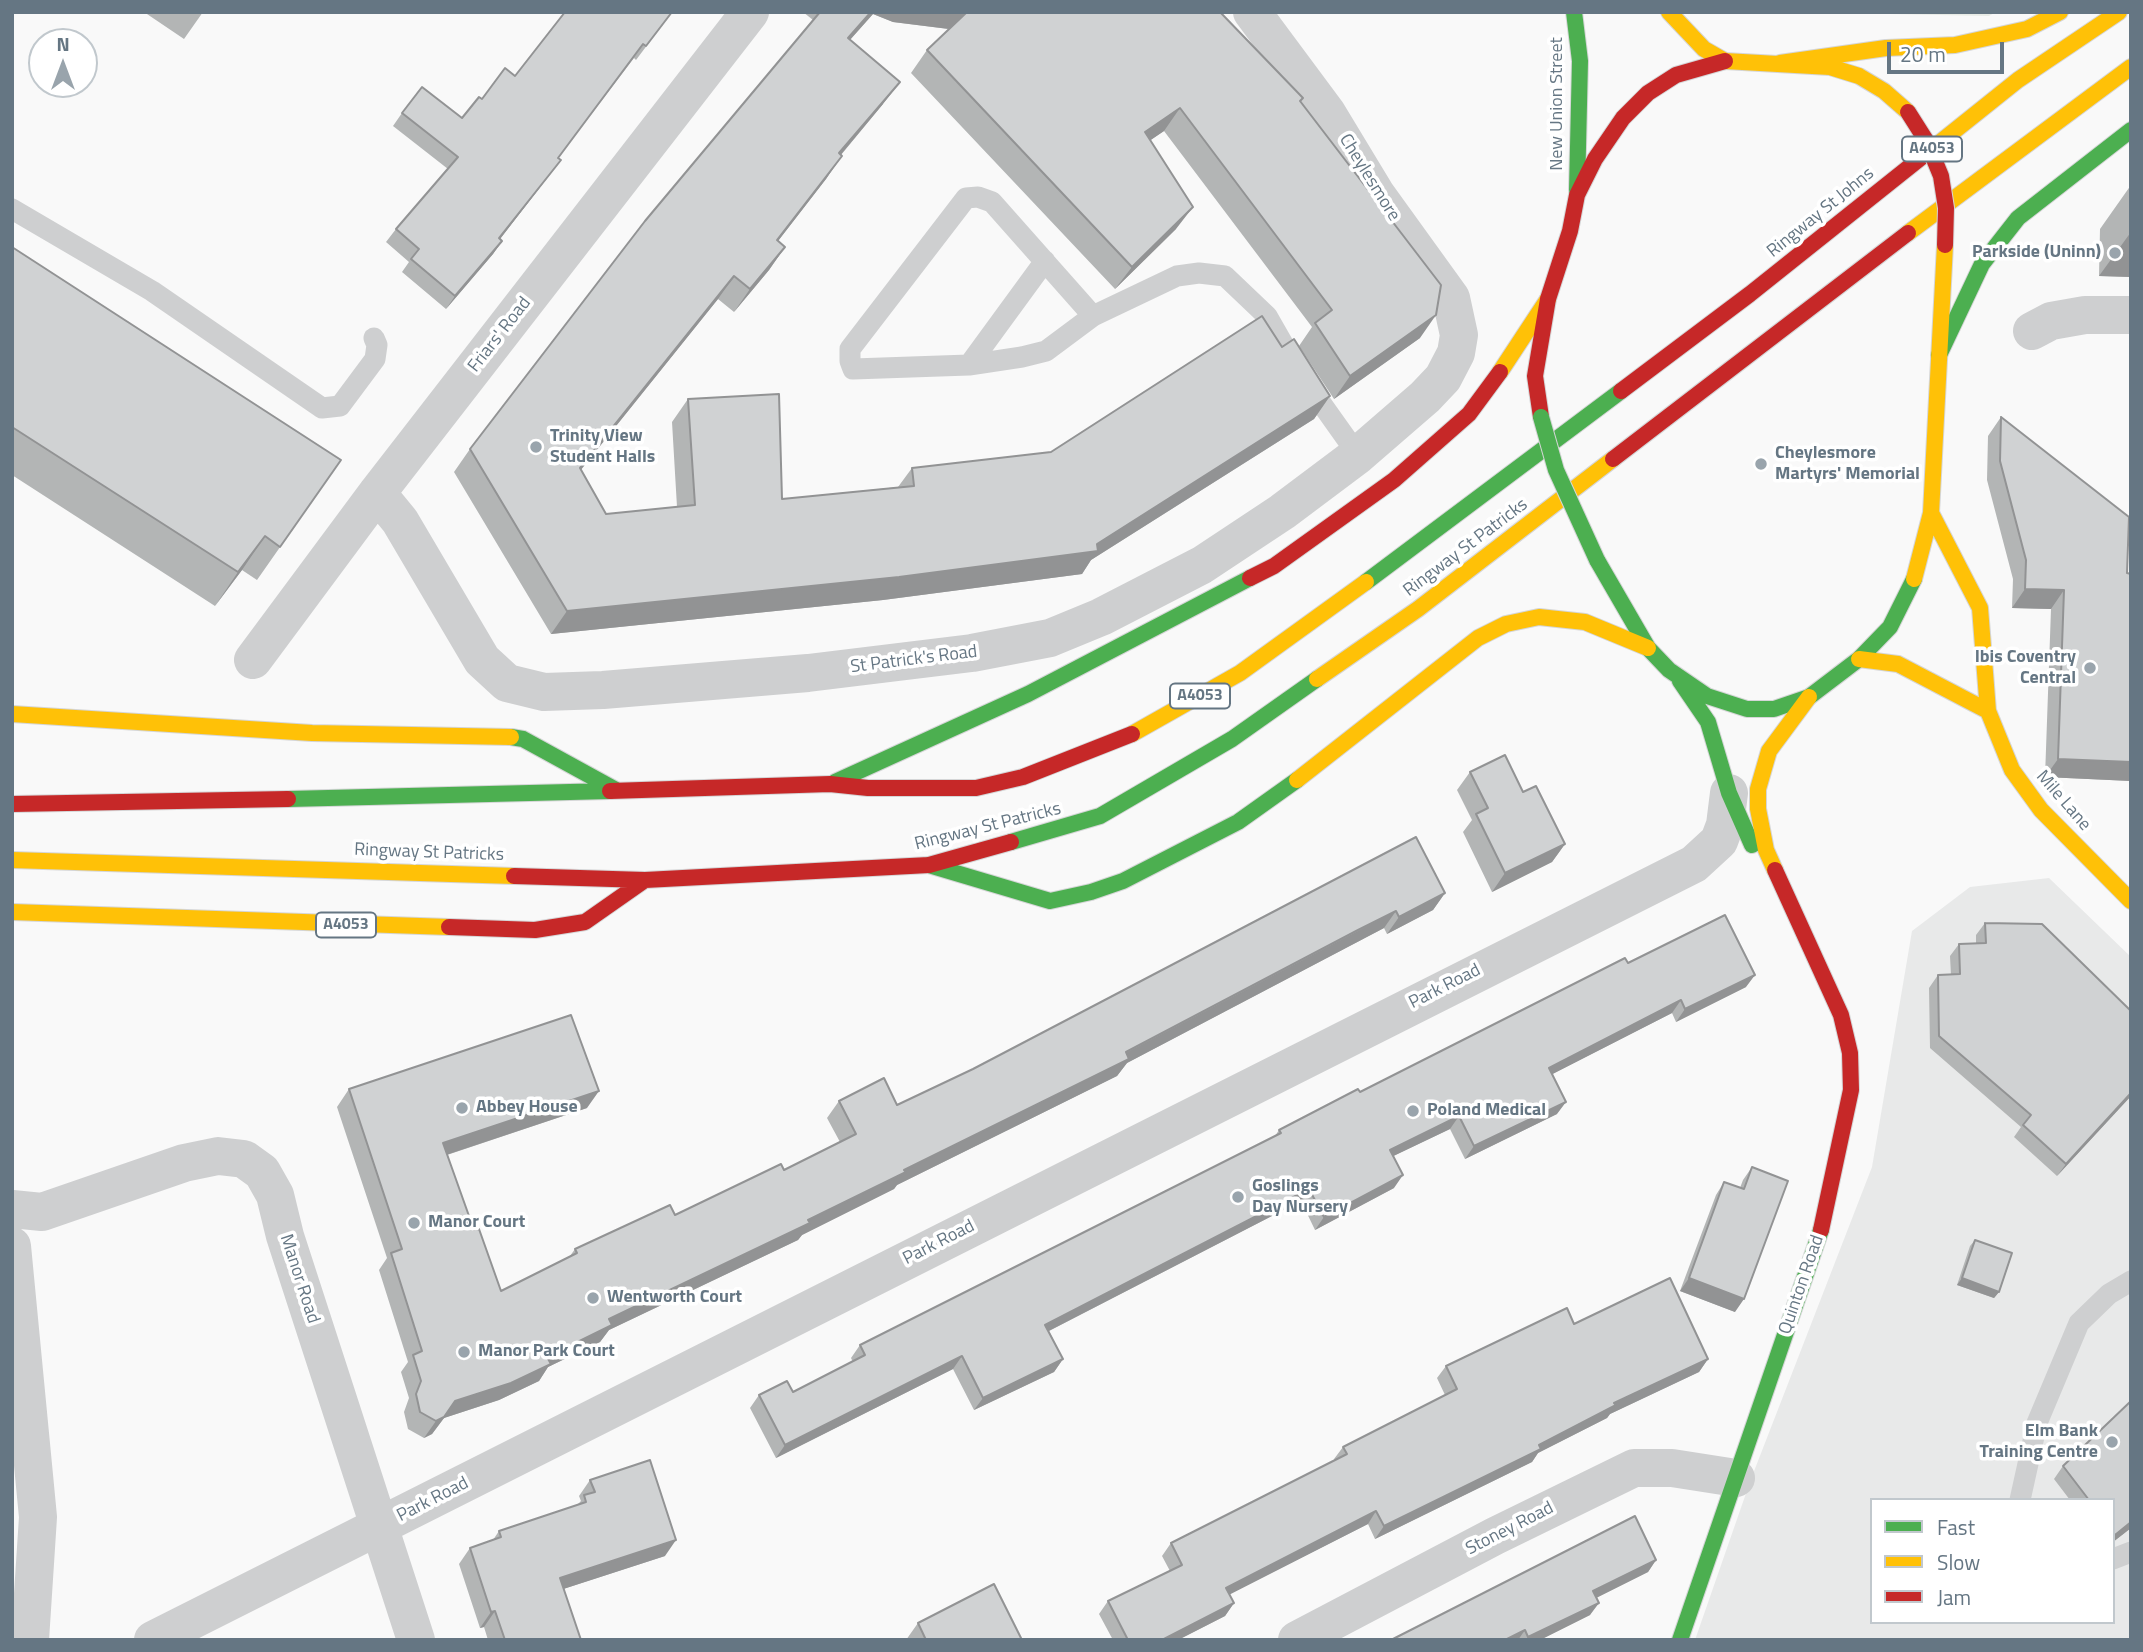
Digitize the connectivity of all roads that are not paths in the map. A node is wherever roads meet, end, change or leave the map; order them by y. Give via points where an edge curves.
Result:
1 (750, 12) edge
2 (1252, 12) edge
3 (1574, 12) edge
4 (1669, 12) edge
5 (2060, 12) edge
6 (2119, 12) edge
7 (1726, 61) junction
8 (1780, 63) junction
9 (2131, 67) edge
10 (2131, 130) edge
11 (1577, 195) junction
12 (12, 209) edge
13 (1045, 261) junction
14 (1750, 294) joint
15 (1548, 299) junction
16 (2131, 315) edge
17 (1094, 316) junction
18 (2032, 331) dead end
19 (374, 338) dead end
20 (1456, 353) joint
21 (1939, 355) junction
22 (969, 365) junction
23 (1358, 455) junction
24 (377, 493) junction
25 (1931, 513) junction
26 (1648, 648) junction
27 (1859, 659) junction
28 (253, 660) dead end
29 (1669, 670) junction
30 (1809, 697) junction
31 (1987, 711) junction
32 (12, 714) edge
33 (830, 784) junction
34 (618, 791) junction
35 (1729, 793) junction
36 (12, 804) edge
37 (1720, 841) joint
38 (12, 860) edge
39 (929, 865) junction
40 (645, 880) junction
41 (2131, 901) edge
42 (12, 912) edge
43 (34, 912) junction
44 (12, 917) edge
45 (1802, 925) junction
46 (12, 1209) edge
47 (12, 1246) edge
48 (2131, 1280) edge
49 (1736, 1478) junction
50 (2020, 1498) edge
51 (379, 1527) junction
52 (30, 1640) edge
53 (153, 1640) edge
54 (416, 1640) edge
55 (1297, 1640) edge
56 (1680, 1640) edge

1 - 24 street, Friars' Road
2 - 20 street, Cheylesmore via 1451,298 1458,325
3 - 11 main road, New Union Street via 1580,61
4 - 7 main road via 1703,49
5 - 8 main road via 2027,29 1955,45 1886,48
6 - 14 main road, Ringway St Johns / A4053 via 2018,80
7 - 8 main road
7 - 11 main road via 1676,75 1648,93 1623,118
8 - 21 main road, bridge via 1830,67 1859,76 1908,112 1927,142 1941,176 1946,208
9 - 39 main road, Ringway St Patricks / A4053 via 2012,153 1418,610 1232,739 1100,816
10 - 21 main road via 2018,218 1982,264
11 - 15 main road
12 - 19 lane via 152,291 322,408 340,406 375,359
13 - 17 lane
13 - 22 lane
13 - 22 lane via 992,202 966,198 850,349 853,369
14 - 33 main road, Ringway St Patricks / A4053 via 1240,673 1137,732 1023,777 976,788
15 - 26 main road, bridge via 1535,376 1556,470 1597,561
15 - 33 main road via 1469,414 1394,480 1274,566 1028,694
16 - 18 street via 2085,315 2052,321
17 - 22 lane via 1046,351
17 - 23 lane via 1177,276 1225,276 1267,316 1299,372
20 - 23 street, St Patrick's Road via 1443,378 1425,397
21 - 25 main road
23 - 24 street, St Patrick's Road via 1202,565 1049,638 822,672 603,691 544,692 507,683 482,660 400,521
24 - 28 street, Friars' Road
25 - 27 main road via 1916,574 1890,627
25 - 31 main road, Mile Lane via 1980,608
26 - 29 main road
26 - 39 main road via 1585,622 1539,617 1506,624 1478,638 1331,756 1238,822 1123,881 1091,892 1050,901
27 - 30 main road
27 - 31 main road via 1898,664
29 - 30 main road via 1707,696 1747,709 1774,709
29 - 35 main road, Quinton Road via 1704,714
30 - 45 main road, Quinton Road via 1769,751 1758,789 1766,850
31 - 41 main road, Mile Lane via 2012,770 2034,800
32 - 34 main road via 312,733 493,735 523,739
33 - 34 main road, Ringway St Patricks / A4053
34 - 36 main road, Ringway St Patricks / A4053
35 - 37 street, Quinton Road
35 - 45 main road, Quinton Road via 1742,828
37 - 51 street, Park Road via 1694,864
38 - 40 main road, Ringway St Patricks / A4053
39 - 40 main road, Ringway St Patricks / A4053
40 - 43 main road, A4053 via 584,922 535,930
42 - 43 main road, A4053
43 - 44 main road
45 - 49 main road, Quinton Road via 1841,1015 1850,1053 1850,1090 1821,1229
46 - 51 street, Manor Road via 42,1212 184,1163 218,1156 244,1159 262,1172 275,1195
47 - 52 street via 38,1517
48 - 50 lane via 2079,1323 2037,1423
49 - 55 street, Stoney Road via 1672,1468 1634,1468
49 - 56 main road, Quinton Road
51 - 53 street, Park Road
51 - 54 street, Manor Road

